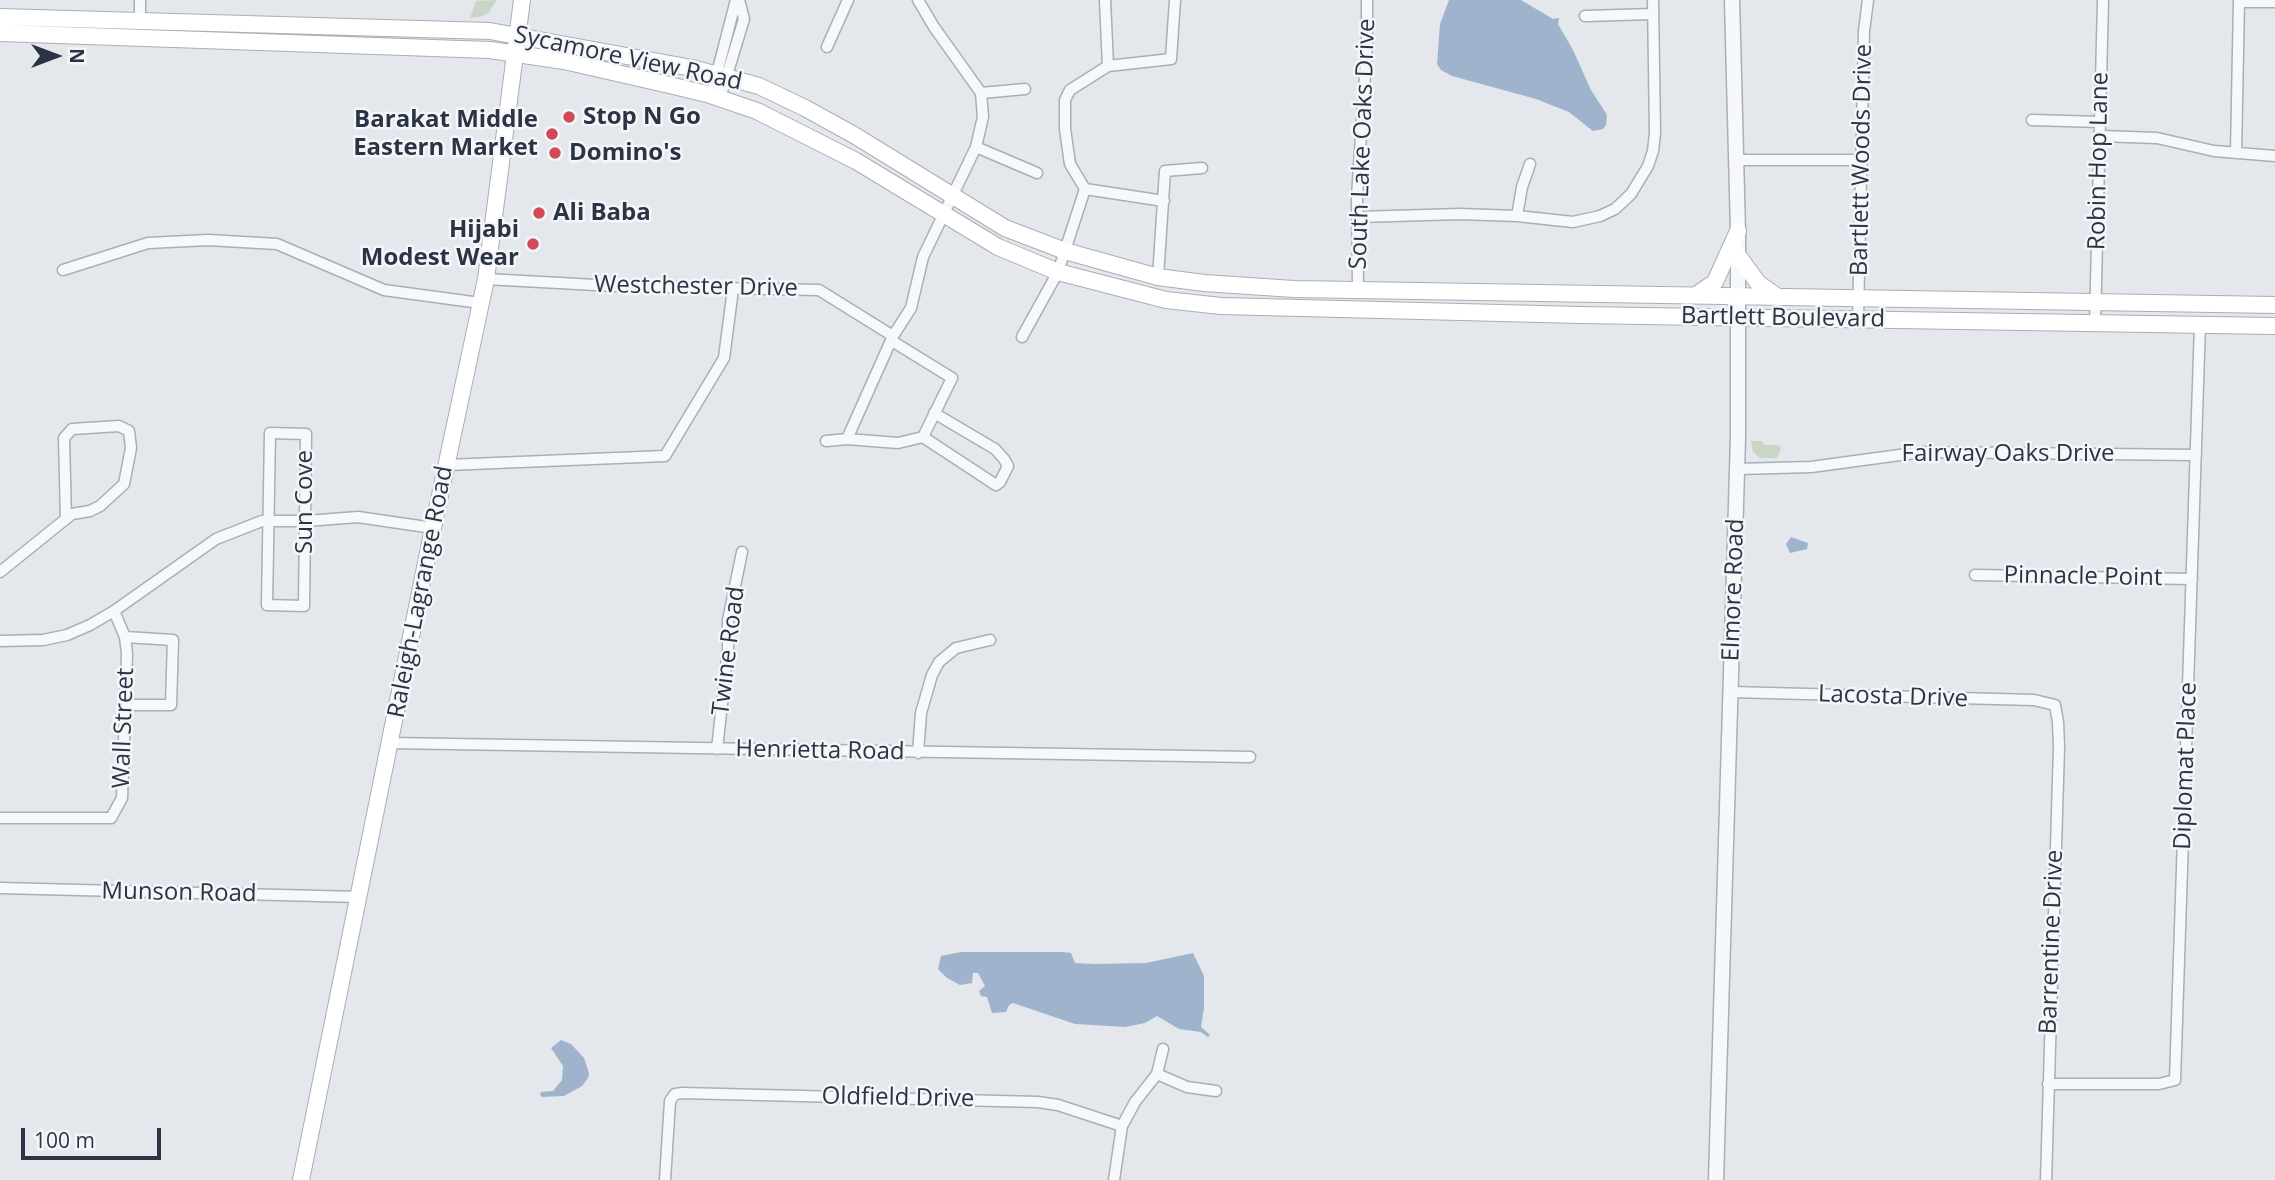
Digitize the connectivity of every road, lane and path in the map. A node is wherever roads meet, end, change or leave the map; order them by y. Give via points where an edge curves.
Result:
1 (141, 0) edge
2 (522, 0) edge
3 (738, 0) edge
4 (848, 0) edge
5 (918, 0) edge
6 (1105, 0) edge
7 (1175, 0) edge
8 (1367, 0) edge
9 (1653, 0) edge
10 (1732, 0) edge
11 (1868, 0) edge
12 (2103, 0) edge
13 (2239, 1) edge
14 (2275, 2) edge
15 (1653, 14) junction
16 (1585, 16) dead end
17 (0, 17) edge
18 (140, 20) junction
19 (0, 33) edge
20 (517, 35) junction
21 (140, 38) junction
22 (827, 47) dead end
23 (600, 51) junction
24 (514, 54) junction
25 (668, 64) junction
26 (1108, 66) junction
27 (597, 69) junction
28 (722, 77) junction
29 (664, 83) junction
30 (1026, 89) dead end
31 (981, 93) junction
32 (716, 97) junction
33 (2032, 120) dead end
34 (2100, 122) junction
35 (2100, 135) junction
36 (976, 146) junction
37 (2236, 153) junction
38 (2275, 156) edge
39 (1735, 160) junction
40 (1862, 160) junction
41 (1530, 164) dead end
42 (1202, 168) dead end
43 (1037, 173) dead end
44 (1086, 189) junction
45 (1164, 201) junction
46 (948, 205) junction
47 (1517, 216) junction
48 (1358, 217) junction
49 (1738, 231) junction
50 (1737, 254) junction
51 (1062, 261) junction
52 (63, 270) dead end
53 (1158, 277) junction
54 (486, 279) junction
55 (1221, 284) junction
56 (733, 289) junction
57 (1294, 289) joint
58 (1359, 289) junction
59 (1517, 292) junction
60 (1694, 296) junction
61 (1737, 296) junction
62 (1778, 297) junction
63 (1859, 299) junction
64 (2096, 302) junction
65 (480, 303) junction
66 (2275, 305) edge
67 (1221, 306) junction
68 (1292, 307) joint
69 (1516, 313) junction
70 (1737, 318) junction
71 (1858, 319) junction
72 (2095, 323) junction
73 (2200, 324) junction
74 (2275, 326) edge
75 (1022, 337) dead end
76 (893, 339) junction
77 (934, 413) junction
78 (923, 438) junction
79 (847, 439) junction
80 (826, 441) dead end
81 (2196, 455) junction
82 (447, 465) junction
83 (1738, 469) junction
84 (66, 519) junction
85 (268, 521) junction
86 (306, 521) junction
87 (433, 528) junction
88 (742, 552) dead end
89 (0, 572) edge
90 (1975, 575) dead end
91 (2192, 579) junction
92 (114, 611) junction
93 (125, 638) junction
94 (990, 640) dead end
95 (0, 641) edge
96 (1731, 692) junction
97 (126, 705) junction
98 (2054, 705) joint
99 (390, 743) junction
100 (717, 749) junction
101 (918, 753) junction
102 (1250, 757) dead end
103 (0, 818) edge
104 (0, 888) edge
105 (359, 897) junction
106 (1163, 1049) dead end
107 (1157, 1074) junction
108 (2048, 1084) junction
109 (1216, 1091) dead end
110 (1122, 1126) junction
111 (301, 1180) edge
112 (664, 1180) edge
113 (1114, 1180) edge
114 (1716, 1180) edge
115 (2046, 1180) edge

1 - 18 street
2 - 20 main road, Raleigh-Lagrange Road
3 - 28 street via 744,19
4 - 22 street
5 - 31 street
6 - 26 street
7 - 26 street via 1171,59
8 - 48 street, South Lake Oaks Drive
9 - 15 street
10 - 39 street, Elmore Road
11 - 40 street, Bartlett Woods Drive
12 - 34 street, Robin Hop Lane
13 - 14 street
13 - 37 street
15 - 16 street
15 - 47 street via 1654,142 1648,166 1631,194 1615,209 1588,220
17 - 18 main road, Sycamore View Road
18 - 20 main road, Sycamore View Road
18 - 21 street
19 - 21 main road, Sycamore View Road
20 - 23 main road, Sycamore View Road
20 - 24 main road, Raleigh-Lagrange Road
21 - 24 main road, Sycamore View Road
23 - 25 main road, Sycamore View Road
23 - 27 main road
24 - 27 main road, Sycamore View Road
24 - 54 main road, Raleigh-Lagrange Road
25 - 28 main road, Sycamore View Road
25 - 29 main road
26 - 44 street via 1070,90 1065,100 1070,164
27 - 29 main road, Sycamore View Road
28 - 32 street
28 - 46 main road, Sycamore View Road via 759,86 854,135
29 - 32 main road, Sycamore View Road
30 - 31 street
31 - 36 street via 983,117
32 - 46 main road, Sycamore View Road via 757,111
33 - 34 street
34 - 35 street, Robin Hop Lane
35 - 37 street via 2157,138
35 - 64 street, Robin Hop Lane
36 - 43 street
36 - 46 street
37 - 38 street
39 - 40 street
39 - 49 street, Elmore Road
40 - 63 street, Bartlett Woods Drive
41 - 47 street
42 - 45 street via 1165,171
44 - 45 street
44 - 51 street
45 - 53 street
46 - 51 main road, Sycamore View Road via 1005,228
46 - 76 street via 923,257 911,308
47 - 48 street
48 - 58 street, South Lake Oaks Drive
49 - 50 street, Elmore Road
49 - 60 main road via 1715,282
50 - 61 street, Elmore Road
50 - 62 main road via 1758,283
51 - 53 main road, Sycamore View Road
51 - 67 main road, Sycamore View Road via 1166,300
51 - 75 street
52 - 65 street via 148,243 277,244 384,290
53 - 55 main road, Sycamore View Road
54 - 56 street, Westchester Drive
54 - 65 main road, Raleigh-Lagrange Road
55 - 57 main road, Sycamore View Road
55 - 67 main road
56 - 76 street, Westchester Drive via 819,290
56 - 82 street via 724,358 665,456
57 - 58 main road, Bartlett Boulevard
58 - 59 main road, Bartlett Boulevard
59 - 60 main road, Bartlett Boulevard
59 - 69 main road
60 - 61 main road, Bartlett Boulevard
61 - 62 main road, Bartlett Boulevard
61 - 70 street, Elmore Road
62 - 63 main road, Bartlett Boulevard
63 - 64 main road, Bartlett Boulevard
63 - 71 street, Bartlett Woods Drive
64 - 66 main road, Bartlett Boulevard
64 - 72 street, Robin Hop Lane
65 - 82 main road, Raleigh-Lagrange Road
67 - 68 main road, Sycamore View Road
68 - 69 main road, Bartlett Boulevard
69 - 70 main road, Bartlett Boulevard
70 - 71 main road, Bartlett Boulevard
70 - 83 street, Elmore Road
71 - 72 main road, Bartlett Boulevard
72 - 73 main road, Bartlett Boulevard
73 - 74 main road, Bartlett Boulevard
73 - 81 street, Diplomat Place
76 - 77 street, Westchester Drive via 952,378
76 - 79 street
77 - 78 street
77 - 78 street via 995,449 1008,466 996,485
78 - 79 street via 898,443
79 - 80 street
81 - 83 street, Fairway Oaks Drive via 1922,452 1811,467
81 - 91 street, Diplomat Place
82 - 87 main road, Raleigh-Lagrange Road
83 - 96 street, Elmore Road
84 - 84 street via 100,506 124,484 131,448 129,431 118,426 72,429 64,438
84 - 89 street
85 - 86 street
85 - 86 street, Sun Cove via 268,605 304,606
85 - 86 street, Sun Cove via 270,433 306,434
85 - 92 street via 216,539
86 - 87 street via 358,517
87 - 99 main road, Raleigh-Lagrange Road
88 - 100 street, Twine Road via 728,620
90 - 91 street, Pinnacle Point
91 - 108 street, Diplomat Place via 2175,1080
92 - 93 street, Wall Street
92 - 95 street via 67,635
93 - 97 street, Wall Street
93 - 97 street via 173,640 171,705
94 - 101 street via 956,648 939,662 921,713
96 - 98 street, Lacosta Drive via 2026,700
96 - 114 street, Elmore Road
97 - 103 street, Wall Street via 122,798 111,818
98 - 108 street, Barrentine Drive via 2059,738
99 - 100 street, Henrietta Road
99 - 105 main road, Raleigh-Lagrange Road
100 - 101 street, Henrietta Road
101 - 102 street, Henrietta Road
104 - 105 street, Munson Road
105 - 111 main road, Raleigh-Lagrange Road
106 - 107 street
107 - 109 street via 1187,1087
107 - 110 street
108 - 115 street, Barrentine Drive
110 - 112 street, Oldfield Drive via 1038,1102 687,1093 671,1097
110 - 113 street

